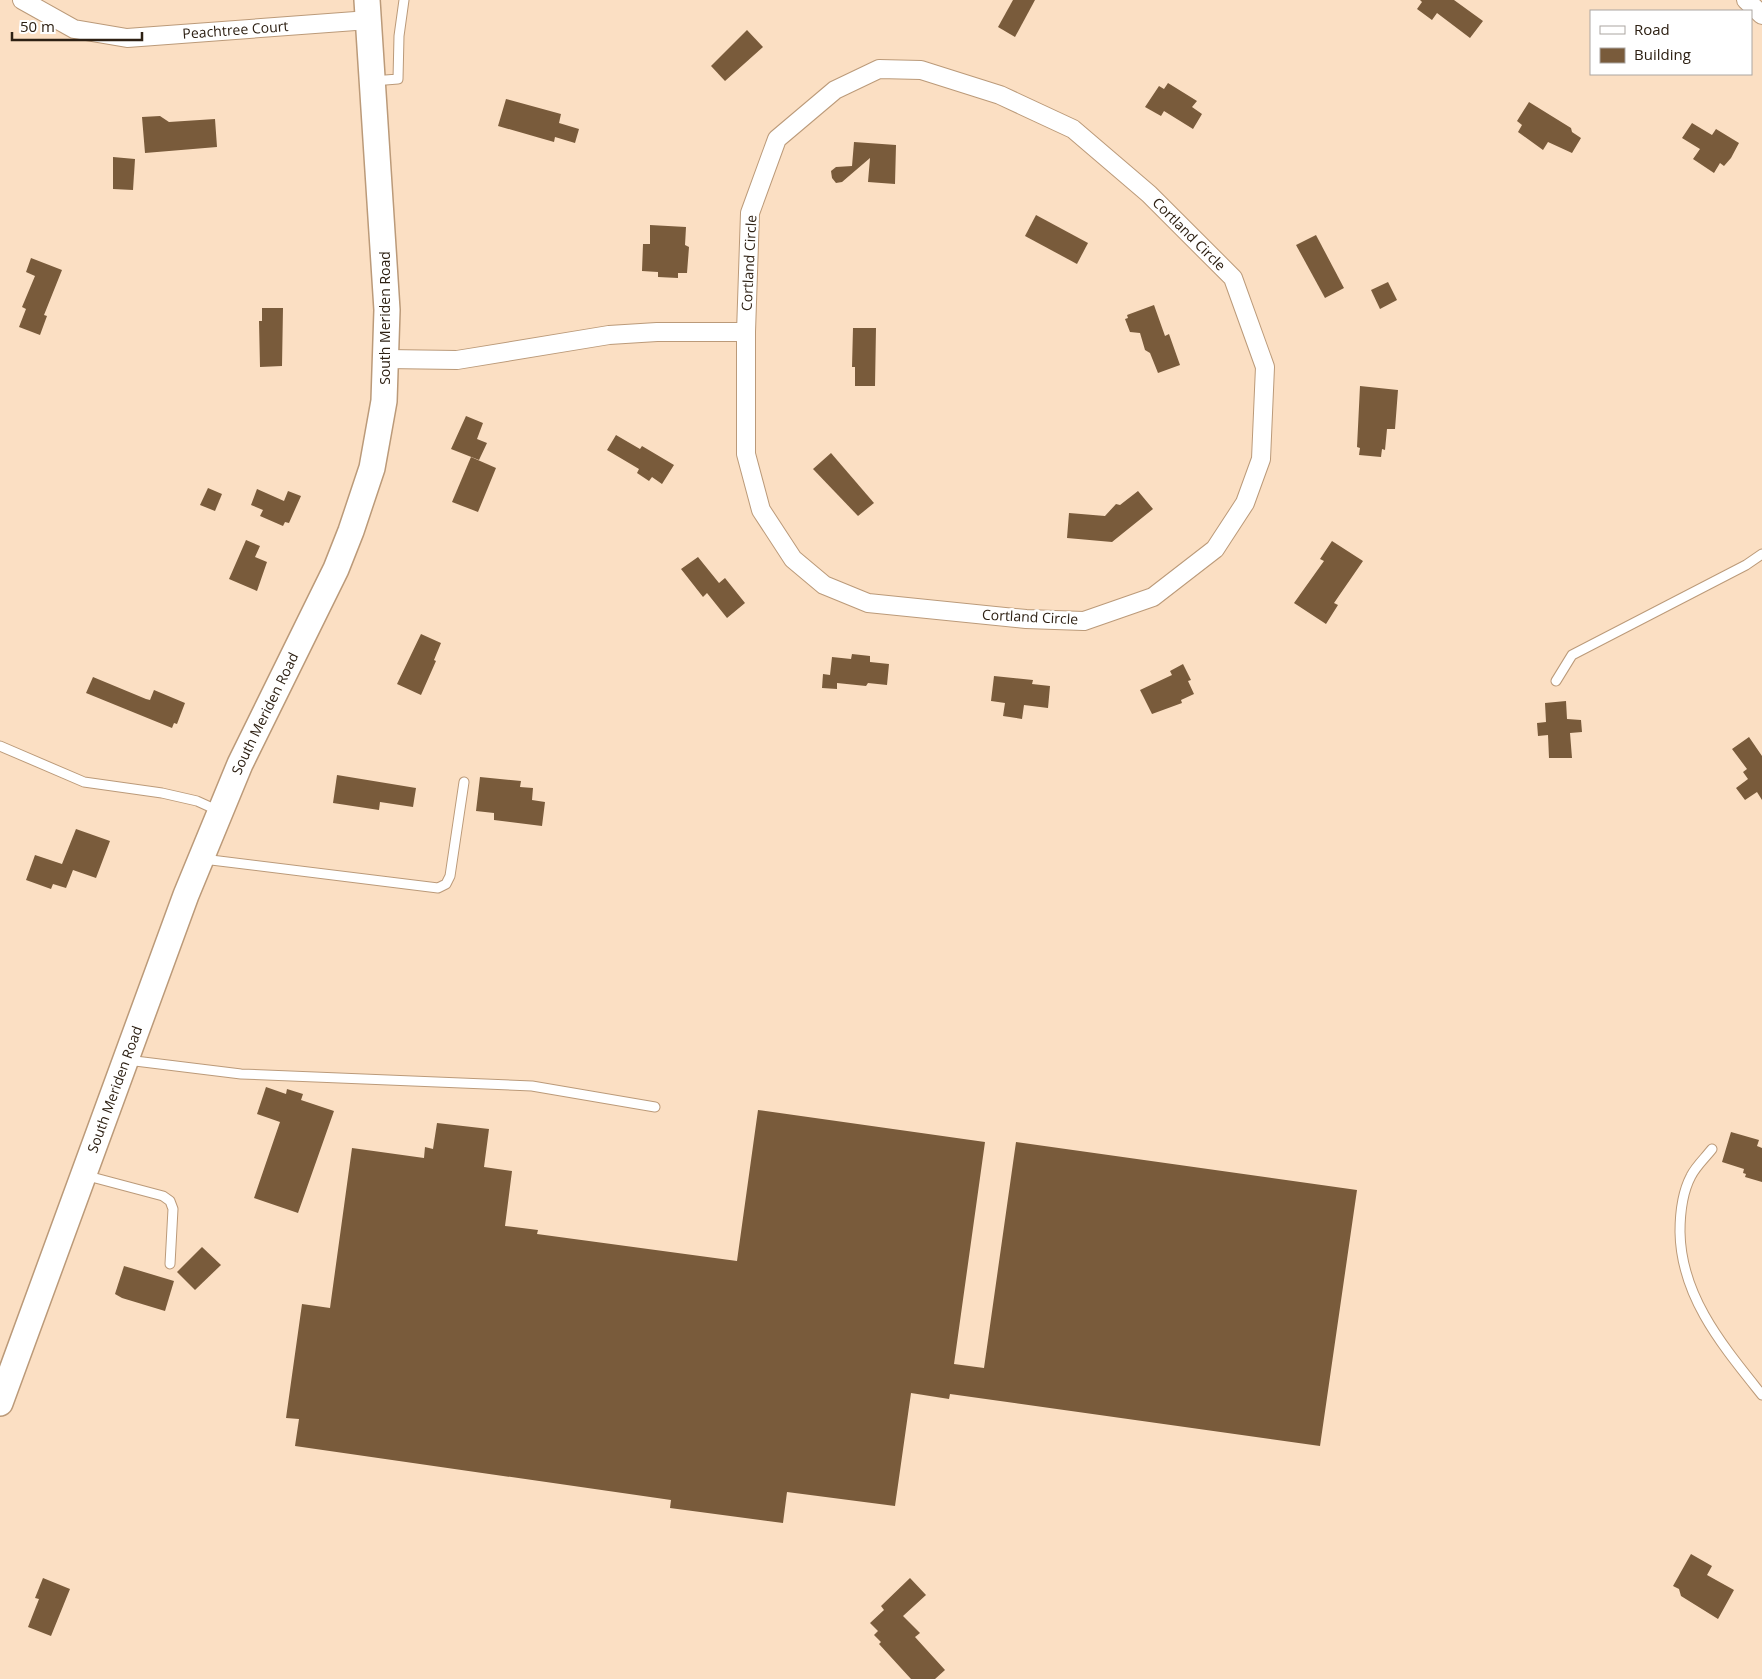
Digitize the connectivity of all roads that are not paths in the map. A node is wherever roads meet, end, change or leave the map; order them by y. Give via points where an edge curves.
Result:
1 (22, 0) edge
2 (404, 0) edge
3 (1746, 0) edge
4 (368, 10) edge
5 (1762, 15) edge
6 (373, 82) junction
7 (746, 332) junction
8 (387, 359) junction
9 (1762, 554) edge
10 (1556, 681) dead end
11 (0, 746) edge
12 (464, 782) dead end
13 (220, 811) junction
14 (201, 858) junction
15 (124, 1060) junction
16 (655, 1107) dead end
17 (1712, 1149) dead end
18 (84, 1175) junction
19 (170, 1264) dead end
20 (1762, 1395) edge
21 (0, 1403) edge

1 - 4 street, Peachtree Court via 74,29 127,38
2 - 6 lane via 398,80
3 - 5 street
4 - 6 main road, South Meriden Road
6 - 8 main road, South Meriden Road via 385,246
7 - 7 street, Cortland Circle via 746,454 761,510 793,559 824,585 868,603 1026,619 1084,620 1153,597 1215,549 1245,503 1261,459 1265,367 1233,278 1150,194 1072,129 1000,95 921,70 879,69 835,90 777,139 750,213
7 - 8 street via 609,335 457,360
8 - 13 main road, South Meriden Road via 378,443 352,531
9 - 10 lane via 1572,656
11 - 13 lane via 84,782 162,793
12 - 14 lane via 450,876 446,884 438,888
13 - 14 main road, South Meriden Road
14 - 15 main road, South Meriden Road
15 - 16 lane via 241,1074 532,1086
15 - 18 main road, South Meriden Road
17 - 20 lane via 1691,1175 1683,1196 1680,1251 1694,1298 1718,1340
18 - 19 lane via 163,1196 170,1202 173,1209
18 - 21 main road, South Meriden Road

